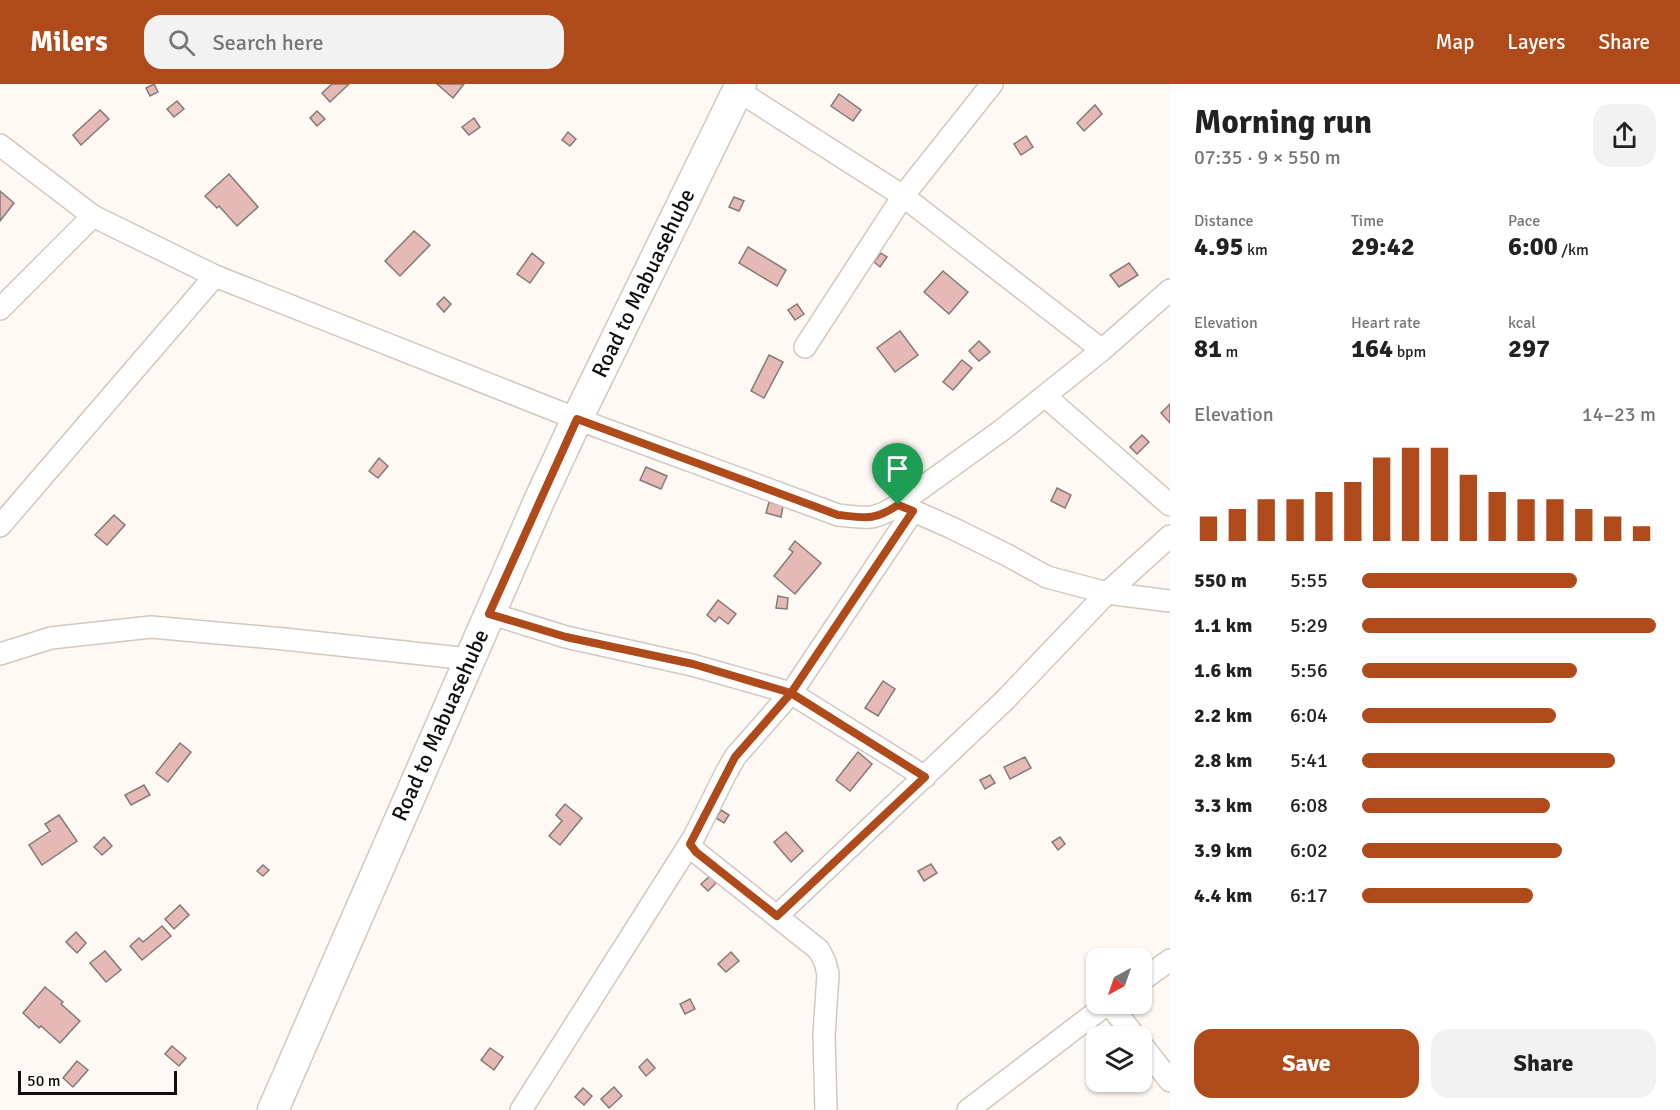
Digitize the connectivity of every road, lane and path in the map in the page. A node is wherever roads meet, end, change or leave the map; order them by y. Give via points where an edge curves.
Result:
1 (992, 84) edge
2 (739, 87) edge
3 (0, 145) edge
4 (903, 196) junction
5 (93, 216) junction
6 (215, 276) junction
7 (1170, 290) edge
8 (0, 309) edge
9 (805, 347) dead end
10 (1102, 350) junction
11 (1045, 396) junction
12 (577, 419) junction
13 (1170, 505) edge
14 (905, 508) junction
15 (0, 526) edge
16 (1170, 536) edge
17 (1107, 593) junction
18 (1170, 602) edge
19 (489, 614) junction
20 (0, 654) edge
21 (469, 659) junction
22 (791, 693) junction
23 (925, 777) junction
24 (690, 844) junction
25 (777, 916) junction
26 (1170, 960) edge
27 (1152, 973) edge
28 (1095, 1014) edge
29 (1116, 1014) edge
30 (1127, 1026) edge
31 (1152, 1058) edge
32 (1170, 1081) edge
33 (273, 1110) edge
34 (520, 1110) edge
35 (826, 1110) edge
36 (968, 1110) edge

1 - 4 street
2 - 4 street
2 - 12 main road, Road to Mabuasehube
3 - 5 street
4 - 9 street
4 - 10 street
5 - 6 street
5 - 8 street
6 - 12 street
6 - 15 street
7 - 10 street
10 - 11 street
11 - 13 street
11 - 14 street
12 - 14 street via 838,515 864,518
12 - 19 main road, Road to Mabuasehube
14 - 17 street via 1047,577
14 - 22 street
16 - 17 street
17 - 18 street
17 - 23 street
19 - 21 main road, Road to Mabuasehube
19 - 22 street via 566,637 693,664
20 - 21 street via 51,638 151,627
21 - 33 main road, Road to Mabuasehube
22 - 23 street
22 - 24 street via 735,757
23 - 25 street
24 - 25 street
24 - 34 street
25 - 35 street via 819,951 825,962
26 - 27 street
28 - 36 street
29 - 30 street
31 - 32 street

